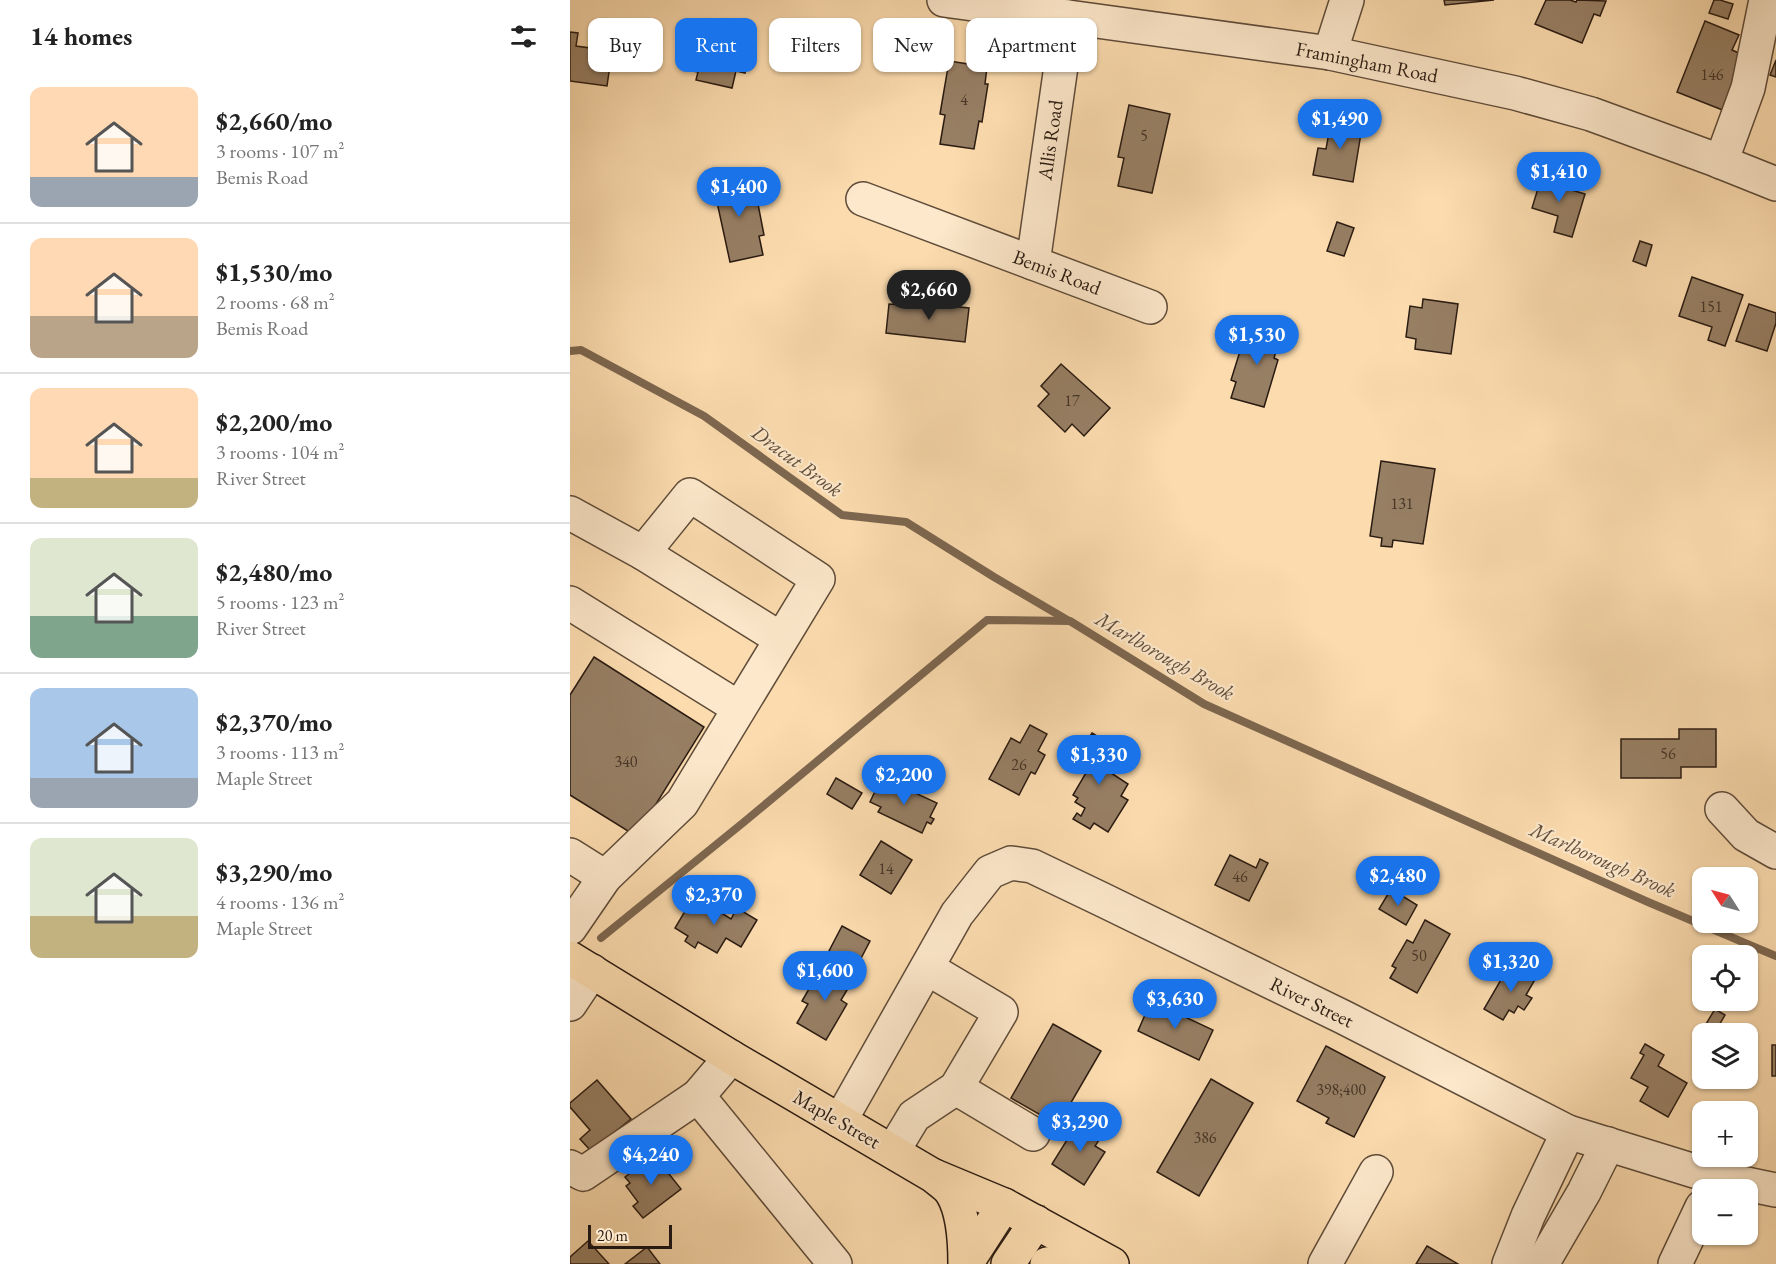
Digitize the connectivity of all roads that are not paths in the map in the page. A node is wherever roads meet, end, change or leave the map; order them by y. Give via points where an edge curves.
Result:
1 (944, 0) edge
2 (1347, 0) edge
3 (1766, 0) edge
4 (1068, 17) junction
5 (1330, 53) junction
6 (1721, 162) junction
7 (1776, 184) edge
8 (863, 200) dead end
9 (1033, 263) junction
10 (1150, 308) dead end
11 (570, 513) edge
12 (643, 553) junction
13 (570, 604) edge
14 (780, 639) junction
15 (739, 708) junction
16 (1722, 809) dead end
17 (1776, 852) edge
18 (570, 855) edge
19 (605, 877) junction
20 (570, 928) edge
21 (581, 965) edge
22 (927, 968) junction
23 (570, 1004) edge
24 (731, 1057) junction
25 (956, 1088) junction
26 (698, 1096) junction
27 (840, 1121) junction
28 (1568, 1132) junction
29 (1033, 1134) dead end
30 (1608, 1144) junction
31 (893, 1151) junction
32 (570, 1167) edge
33 (1376, 1172) dead end
34 (932, 1175) junction
35 (1701, 1179) edge
36 (1758, 1188) edge
37 (1776, 1190) edge
38 (1004, 1205) junction
39 (1036, 1222) junction
40 (1692, 1228) edge
41 (1514, 1253) edge
42 (835, 1264) edge
43 (965, 1264) edge
44 (1008, 1264) edge
45 (1047, 1264) edge
46 (1111, 1264) edge
47 (1325, 1264) edge
48 (1542, 1264) edge
49 (1674, 1264) edge

1 - 4 street, Framingham Road
2 - 5 street
3 - 6 street via 1748,88
4 - 5 street, Framingham Road
4 - 9 street, Allis Road
5 - 6 street, Framingham Road via 1592,114
6 - 7 street, Framingham Road
8 - 9 street, Bemis Road
9 - 10 street, Bemis Road
11 - 12 street
12 - 14 street
12 - 14 street via 690,495 818,579
13 - 15 street
14 - 15 street
15 - 19 street via 682,803
16 - 17 street via 1746,835
18 - 19 street
19 - 20 street
21 - 23 street
21 - 24 main road, Maple Street
22 - 25 street via 1001,1012
22 - 27 street, River Street
22 - 28 street, River Street via 957,914 990,872 1011,863 1032,866
24 - 26 street
24 - 27 main road, Maple Street
25 - 29 street
25 - 31 street via 914,1116
26 - 32 street via 583,1174
26 - 42 street
27 - 31 main road, Maple Street
28 - 30 street, River Street
28 - 41 street
30 - 35 street, River Street
30 - 48 street
31 - 34 main road, Maple Street
33 - 47 street
34 - 38 main road, Maple Street
34 - 43 main road via 951,1192 957,1204
36 - 37 street, River Street
38 - 39 main road, Maple Street
38 - 43 main road
39 - 44 main road
39 - 46 main road, Maple Street
40 - 49 street
45 - 46 main road

